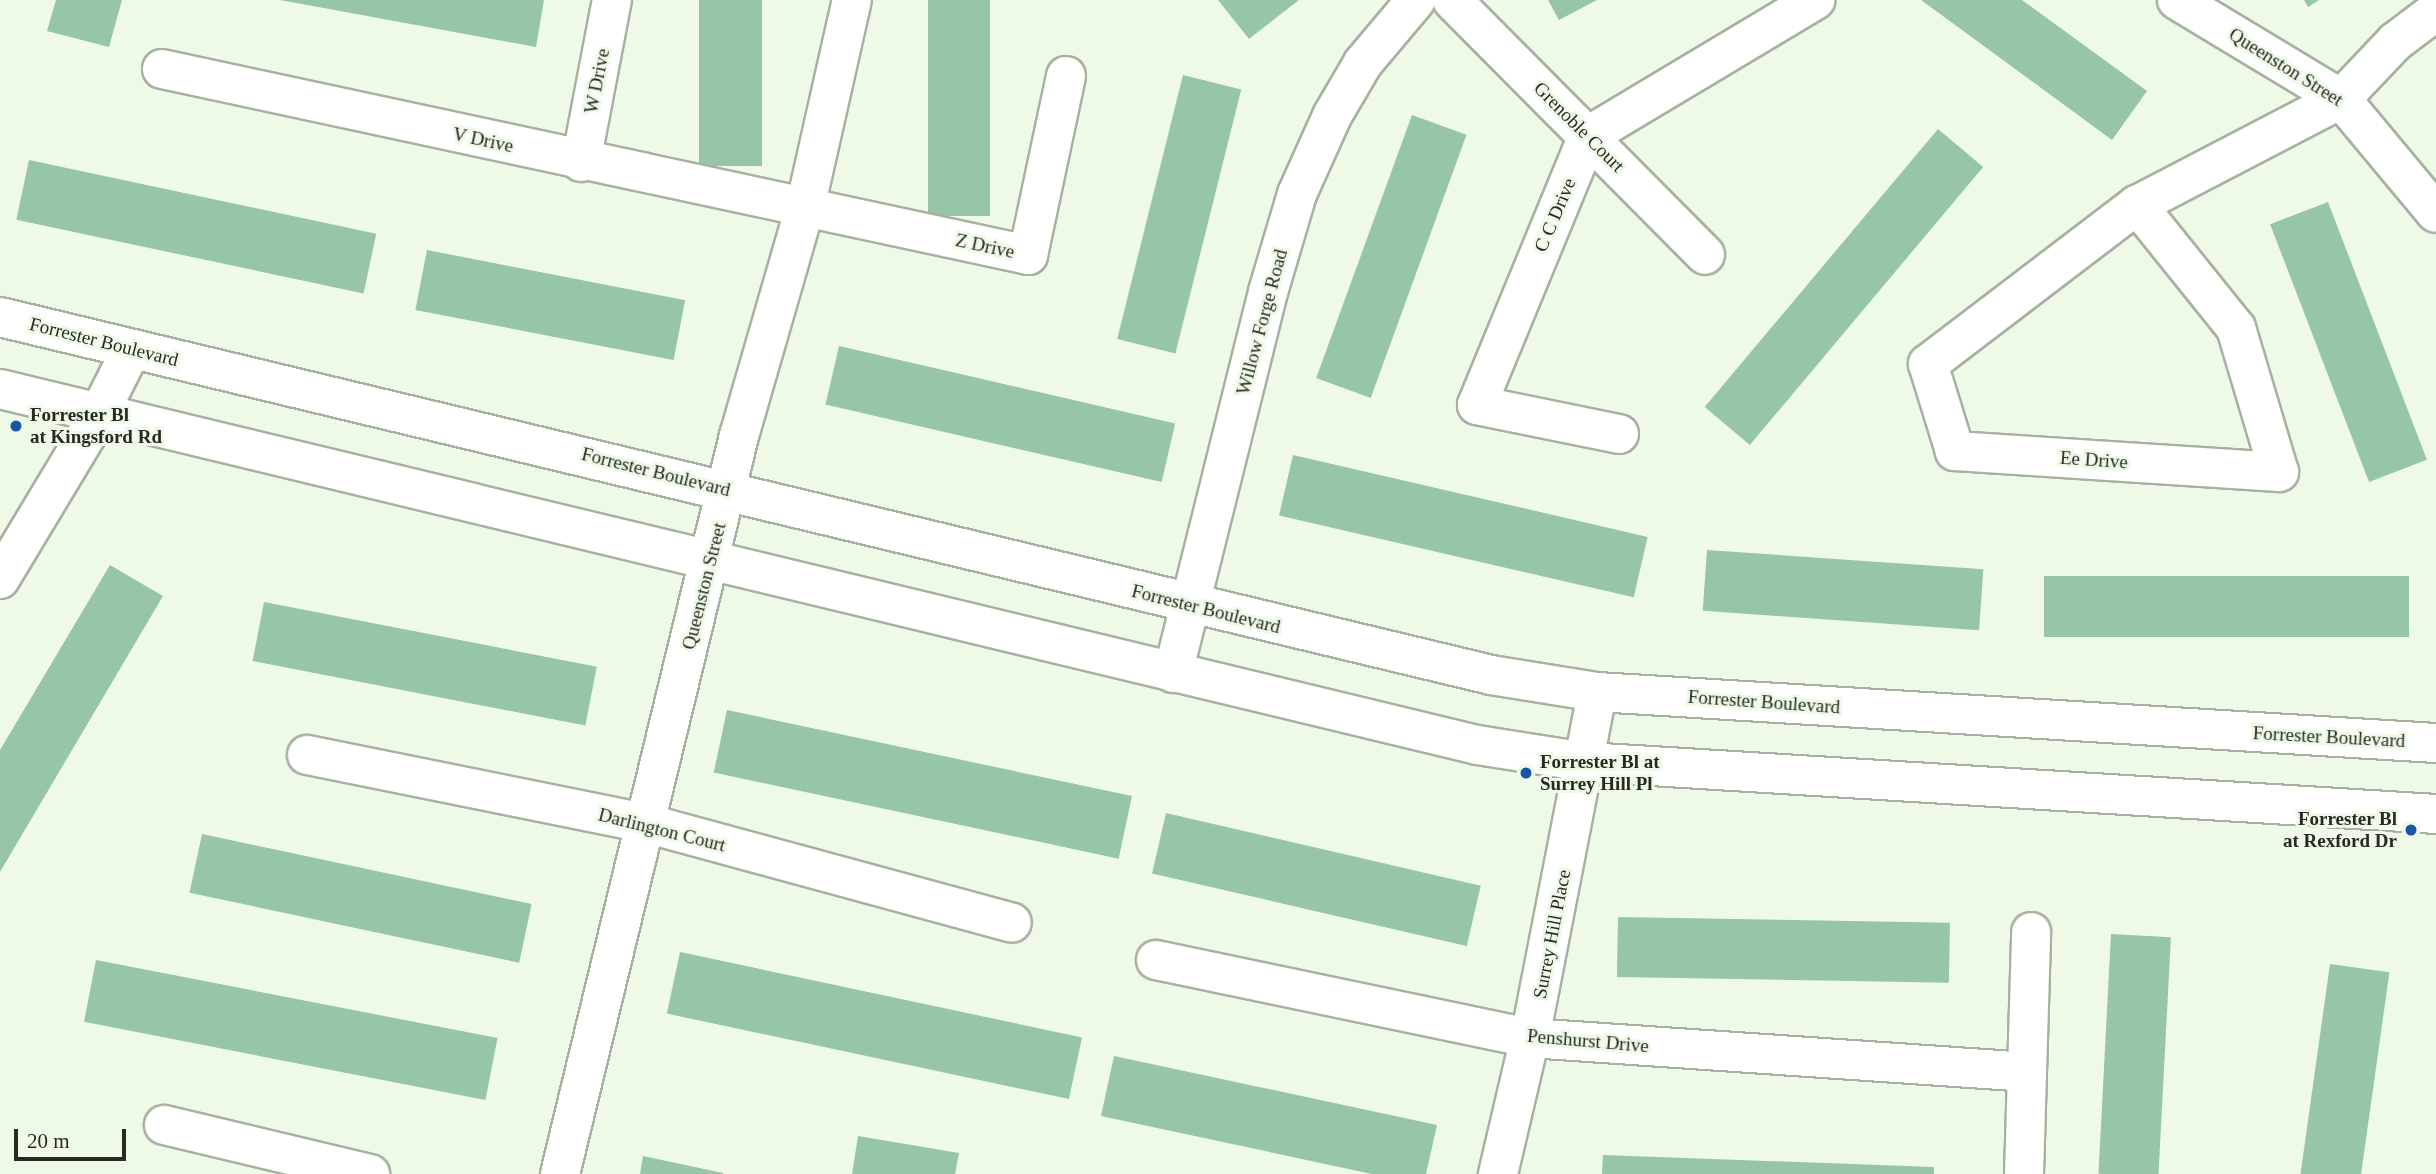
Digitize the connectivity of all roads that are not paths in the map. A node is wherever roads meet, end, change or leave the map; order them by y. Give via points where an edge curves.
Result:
1 (612, 0) edge
2 (852, 0) edge
3 (1416, 0) edge
4 (1452, 0) edge
5 (1815, 0) edge
6 (2177, 0) edge
7 (2436, 11) edge
8 (162, 69) dead end
9 (1066, 76) dead end
10 (2341, 99) junction
11 (1588, 136) junction
12 (581, 162) junction
13 (2137, 205) junction
14 (805, 208) junction
15 (2436, 213) edge
16 (1705, 255) dead end
17 (0, 317) edge
18 (131, 349) junction
19 (0, 389) edge
20 (99, 414) junction
21 (1619, 434) dead end
22 (727, 489) junction
23 (711, 559) junction
24 (0, 579) edge
25 (1190, 605) junction
26 (1173, 673) junction
27 (1597, 692) junction
28 (2436, 743) edge
29 (307, 755) dead end
30 (1586, 762) junction
31 (2436, 814) edge
32 (645, 823) junction
33 (1012, 923) dead end
34 (2031, 932) dead end
35 (1156, 960) dead end
36 (1530, 1038) junction
37 (2027, 1072) junction
38 (164, 1125) dead end
39 (370, 1174) edge
40 (560, 1174) edge
41 (1498, 1174) edge
42 (2024, 1174) edge

1 - 12 street, W Drive
2 - 14 street, Queenston Street
3 - 25 street, Willow Forge Road via 1363,63 1332,116 1297,194
4 - 11 street, Grenoble Court
5 - 11 street
6 - 10 street, Queenston Street
7 - 10 street, Ee Drive via 2395,42
8 - 12 street, V Drive
9 - 14 street, Z Drive via 1027,255
10 - 13 street, Ee Drive
10 - 15 street, Queenston Street
11 - 16 street, Grenoble Court
11 - 21 street, C C Drive via 1477,405
12 - 14 street, V Drive
13 - 13 street, Ee Drive via 2236,328 2279,472 1955,451 1928,364
14 - 22 street, Queenston Street
17 - 18 street, Forrester Boulevard
18 - 20 street
18 - 22 street, Forrester Boulevard
19 - 20 street
20 - 23 street
20 - 24 street
22 - 23 street, Queenston Street
22 - 25 street, Forrester Boulevard
23 - 26 street
23 - 32 street, Queenston Street
25 - 26 street, Willow Forge Road
25 - 27 street, Forrester Boulevard via 1492,676
26 - 30 street via 1478,745
27 - 28 street, Forrester Boulevard
27 - 30 street, Surrey Hill Place
29 - 32 street, Darlington Court
30 - 31 street
30 - 36 street, Surrey Hill Place
32 - 33 street, Darlington Court
32 - 40 street, Queenston Street
34 - 37 street
35 - 36 street, Penshurst Drive
36 - 37 street, Penshurst Drive
36 - 41 street, Surrey Hill Place
37 - 42 street
38 - 39 street

